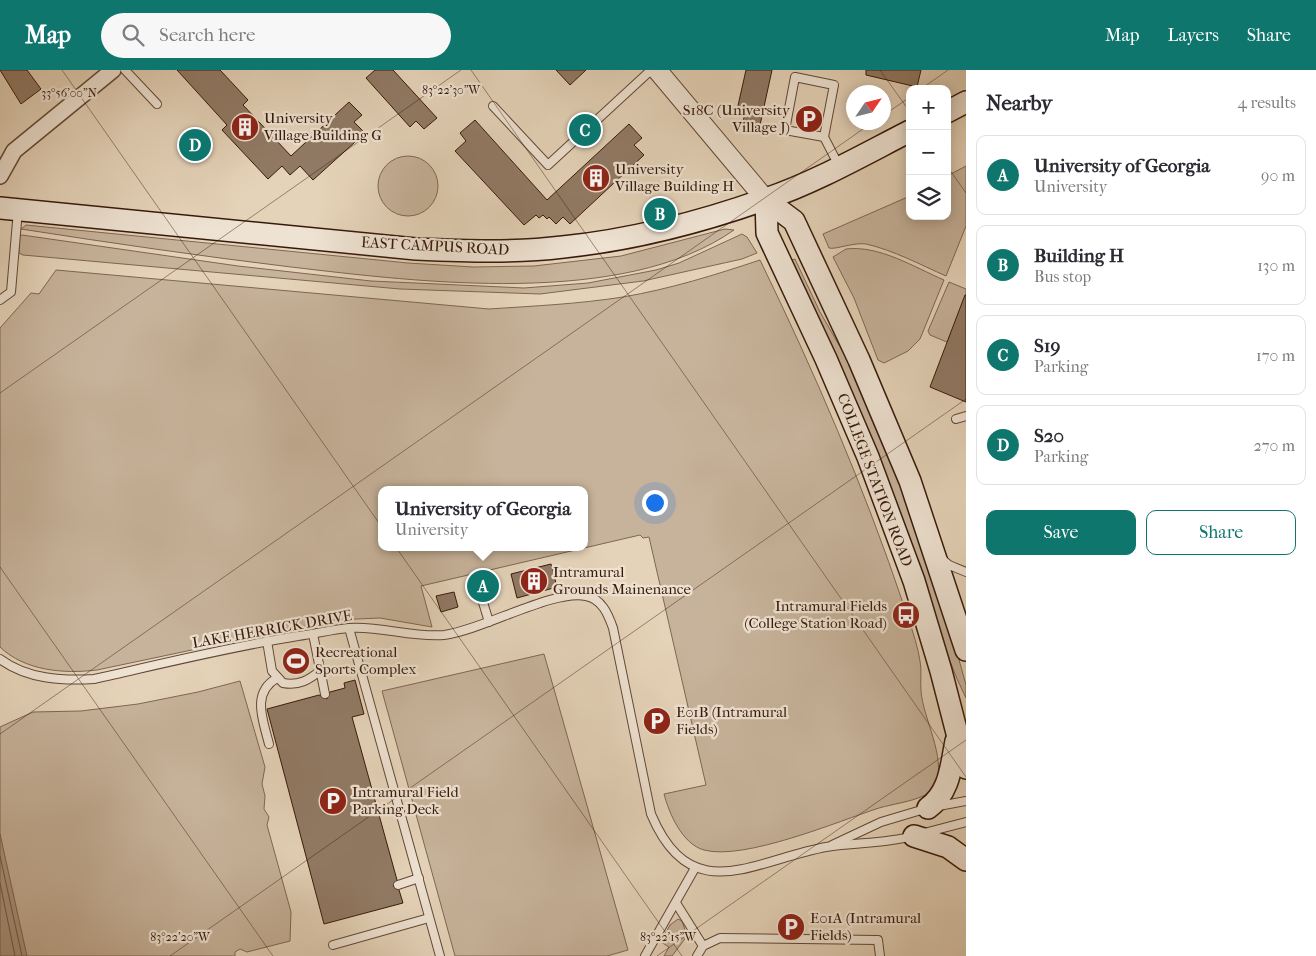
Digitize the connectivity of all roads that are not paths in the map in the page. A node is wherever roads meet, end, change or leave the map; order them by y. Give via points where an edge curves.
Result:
1 (113, 70) edge
2 (125, 70) edge
3 (650, 70) edge
4 (657, 70) edge
5 (966, 102) edge
6 (157, 104) dead end
7 (493, 106) dead end
8 (951, 110) edge
9 (906, 133) edge
10 (824, 137) junction
11 (4, 154) edge
12 (839, 166) junction
13 (0, 176) edge
14 (766, 200) junction
15 (9, 209) edge
16 (0, 300) edge
17 (966, 416) edge
18 (956, 419) dead end
19 (935, 551) junction
20 (966, 572) edge
21 (478, 586) dead end
22 (489, 622) junction
23 (349, 628) junction
24 (313, 634) junction
25 (964, 636) edge
26 (267, 641) junction
27 (0, 659) edge
28 (321, 670) junction
29 (277, 678) junction
30 (325, 694) dead end
31 (957, 735) junction
32 (269, 744) dead end
33 (966, 768) edge
34 (966, 801) edge
35 (928, 808) junction
36 (966, 822) edge
37 (914, 836) junction
38 (828, 847) junction
39 (966, 860) edge
40 (695, 868) junction
41 (418, 878) junction
42 (398, 885) dead end
43 (676, 903) junction
44 (429, 918) junction
45 (333, 944) dead end
46 (704, 946) junction
47 (440, 956) edge
48 (645, 956) edge
49 (697, 956) edge
50 (880, 956) edge

1 - 11 street via 14,151
2 - 6 lane
3 - 7 lane via 548,166
4 - 14 street, COLLEGE STATION ROAD
5 - 8 main road
9 - 12 main road, EAST CAMPUS ROAD
10 - 10 lane via 785,130 795,77 834,85
10 - 12 lane
11 - 13 street
12 - 14 main road, EAST CAMPUS ROAD
14 - 15 main road, EAST CAMPUS ROAD via 636,236 562,248 514,250 416,249
14 - 19 main road, COLLEGE STATION ROAD via 794,221 881,413
14 - 31 main road, COLLEGE STATION ROAD via 767,233 868,457 914,581
15 - 16 lane via 14,279 10,292
17 - 18 lane
19 - 20 lane via 949,565
19 - 25 main road, COLLEGE STATION ROAD
21 - 22 lane
22 - 23 lane, LAKE HERRICK DRIVE via 445,635 426,636 389,629
22 - 40 lane, LAKE HERRICK DRIVE via 574,594 596,599 604,606 613,628 651,814 661,837
23 - 24 lane, LAKE HERRICK DRIVE
23 - 41 lane
24 - 26 lane, LAKE HERRICK DRIVE
24 - 28 lane
26 - 27 lane, LAKE HERRICK DRIVE via 94,680 44,678
26 - 29 lane via 272,671
28 - 29 lane via 299,684 283,683
28 - 30 lane
29 - 32 lane via 266,688 260,701
31 - 33 main road, COLLEGE STATION ROAD
31 - 35 main road via 944,792 939,801
34 - 35 lane
35 - 38 lane via 881,822
36 - 37 lane
37 - 38 lane via 890,842
37 - 39 main road via 948,847
38 - 40 lane via 742,869 708,871
40 - 43 lane
41 - 42 lane
41 - 44 lane
43 - 46 lane
43 - 48 lane
44 - 45 lane
44 - 47 lane
46 - 49 lane
46 - 50 lane via 720,938 878,940

